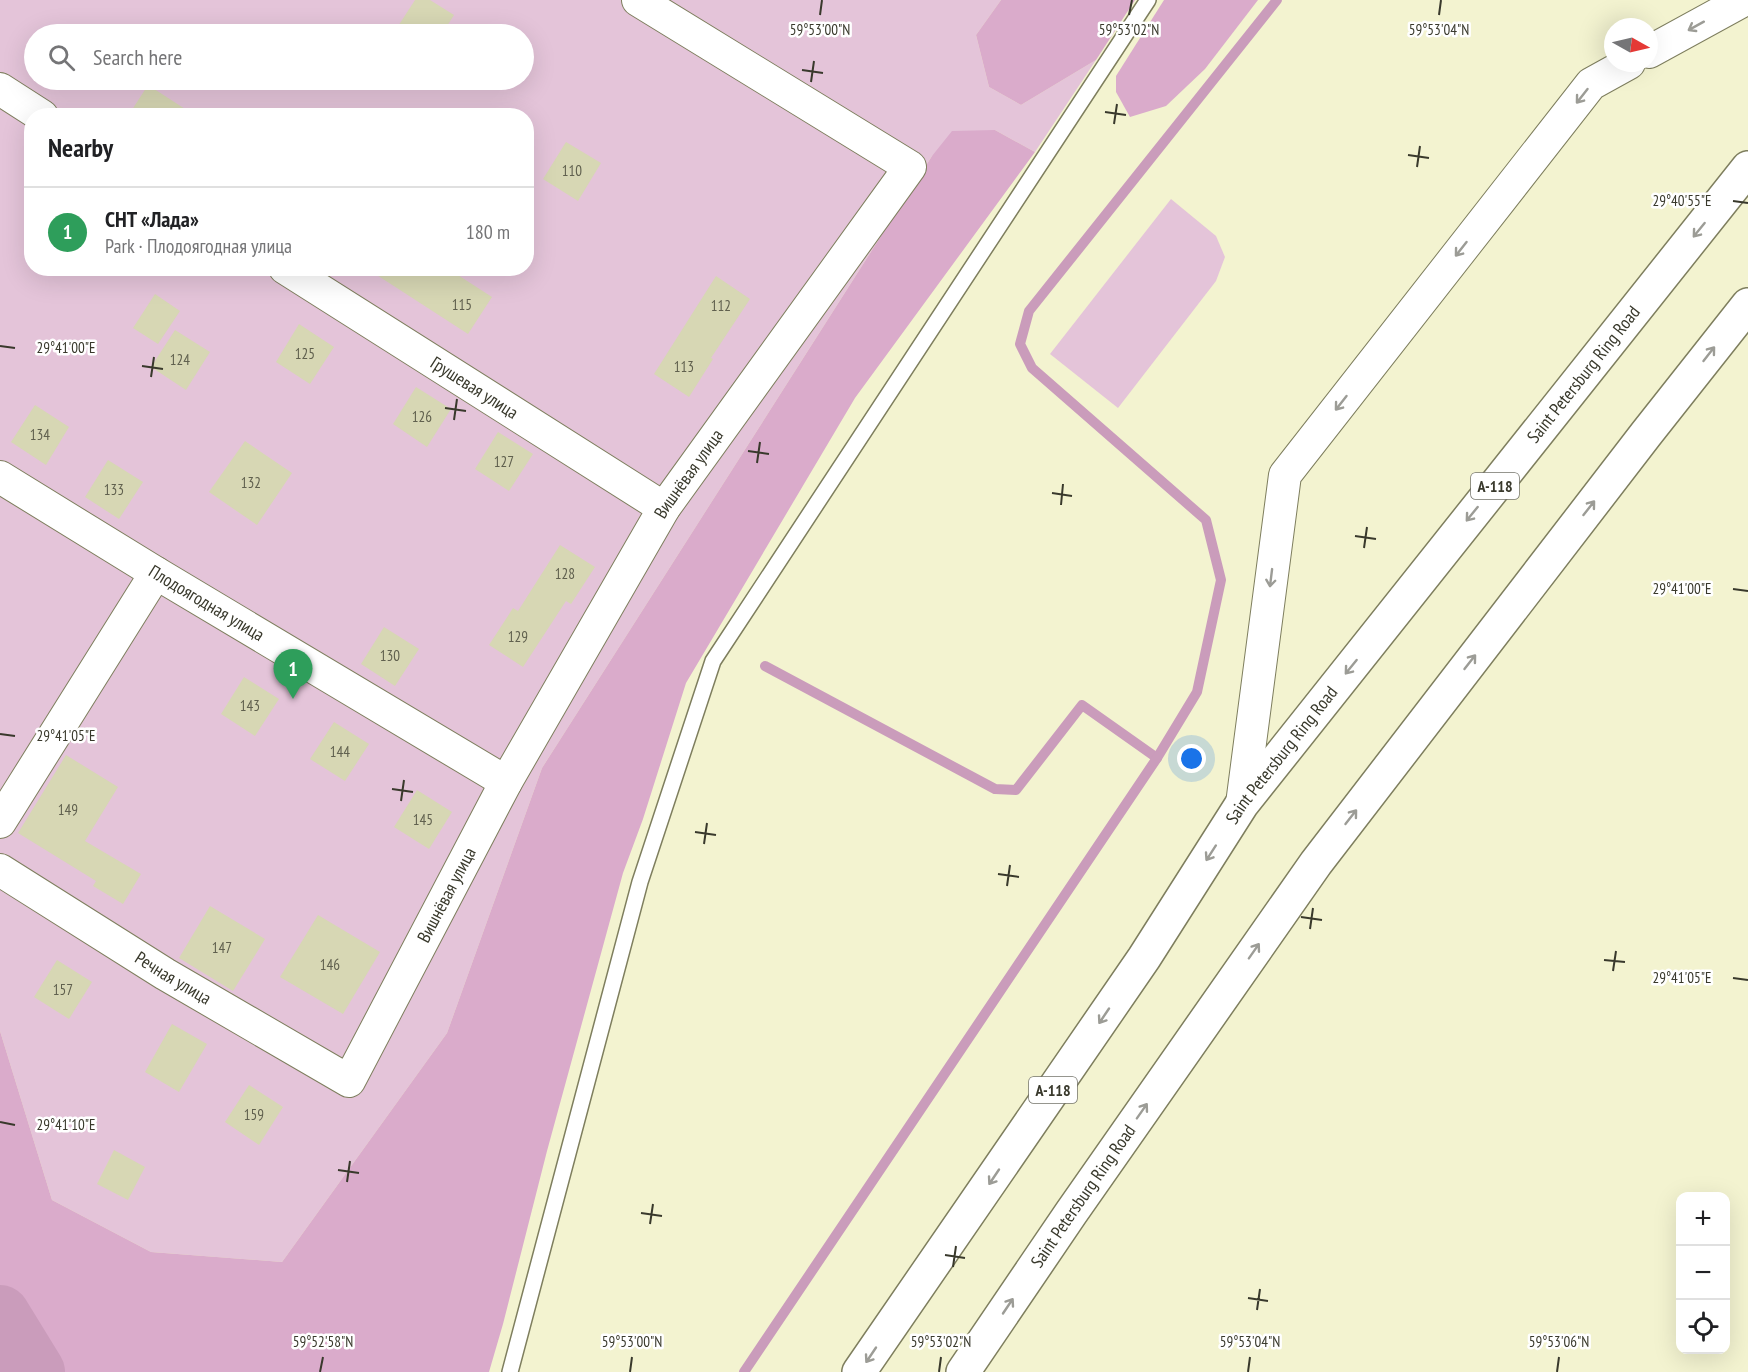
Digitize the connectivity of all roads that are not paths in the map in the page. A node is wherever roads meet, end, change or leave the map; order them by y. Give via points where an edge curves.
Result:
1 (638, 0) edge
2 (1148, 0) edge
3 (1744, 0) edge
4 (1658, 47) edge
5 (1613, 72) edge
6 (0, 89) edge
7 (30, 108) edge
8 (1748, 168) edge
9 (298, 276) edge
10 (1748, 305) edge
11 (0, 477) edge
12 (664, 508) junction
13 (156, 573) junction
14 (506, 782) junction
15 (1242, 804) junction
16 (0, 822) edge
17 (0, 870) edge
18 (349, 1081) joint
19 (510, 1372) edge
20 (859, 1372) edge
21 (963, 1372) edge

1 - 12 street, Вишнёвая улица via 910,167
2 - 19 lane via 713,661 640,882
3 -> 4 street
5 -> 15 street via 1591,84 1285,475
6 - 7 street
8 -> 15 highway, Saint Petersburg Ring Road / А-118
9 - 12 street, Грушевая улица
21 -> 10 highway, Saint Petersburg Ring Road via 1316,863
11 - 13 street, Плодоягодная улица
12 - 14 street, Вишнёвая улица
13 - 14 street, Плодоягодная улица
13 - 16 street
14 - 18 street, Вишнёвая улица
15 -> 20 highway, Saint Petersburg Ring Road / А-118 via 1144,958
17 - 18 street, Речная улица via 165,974

